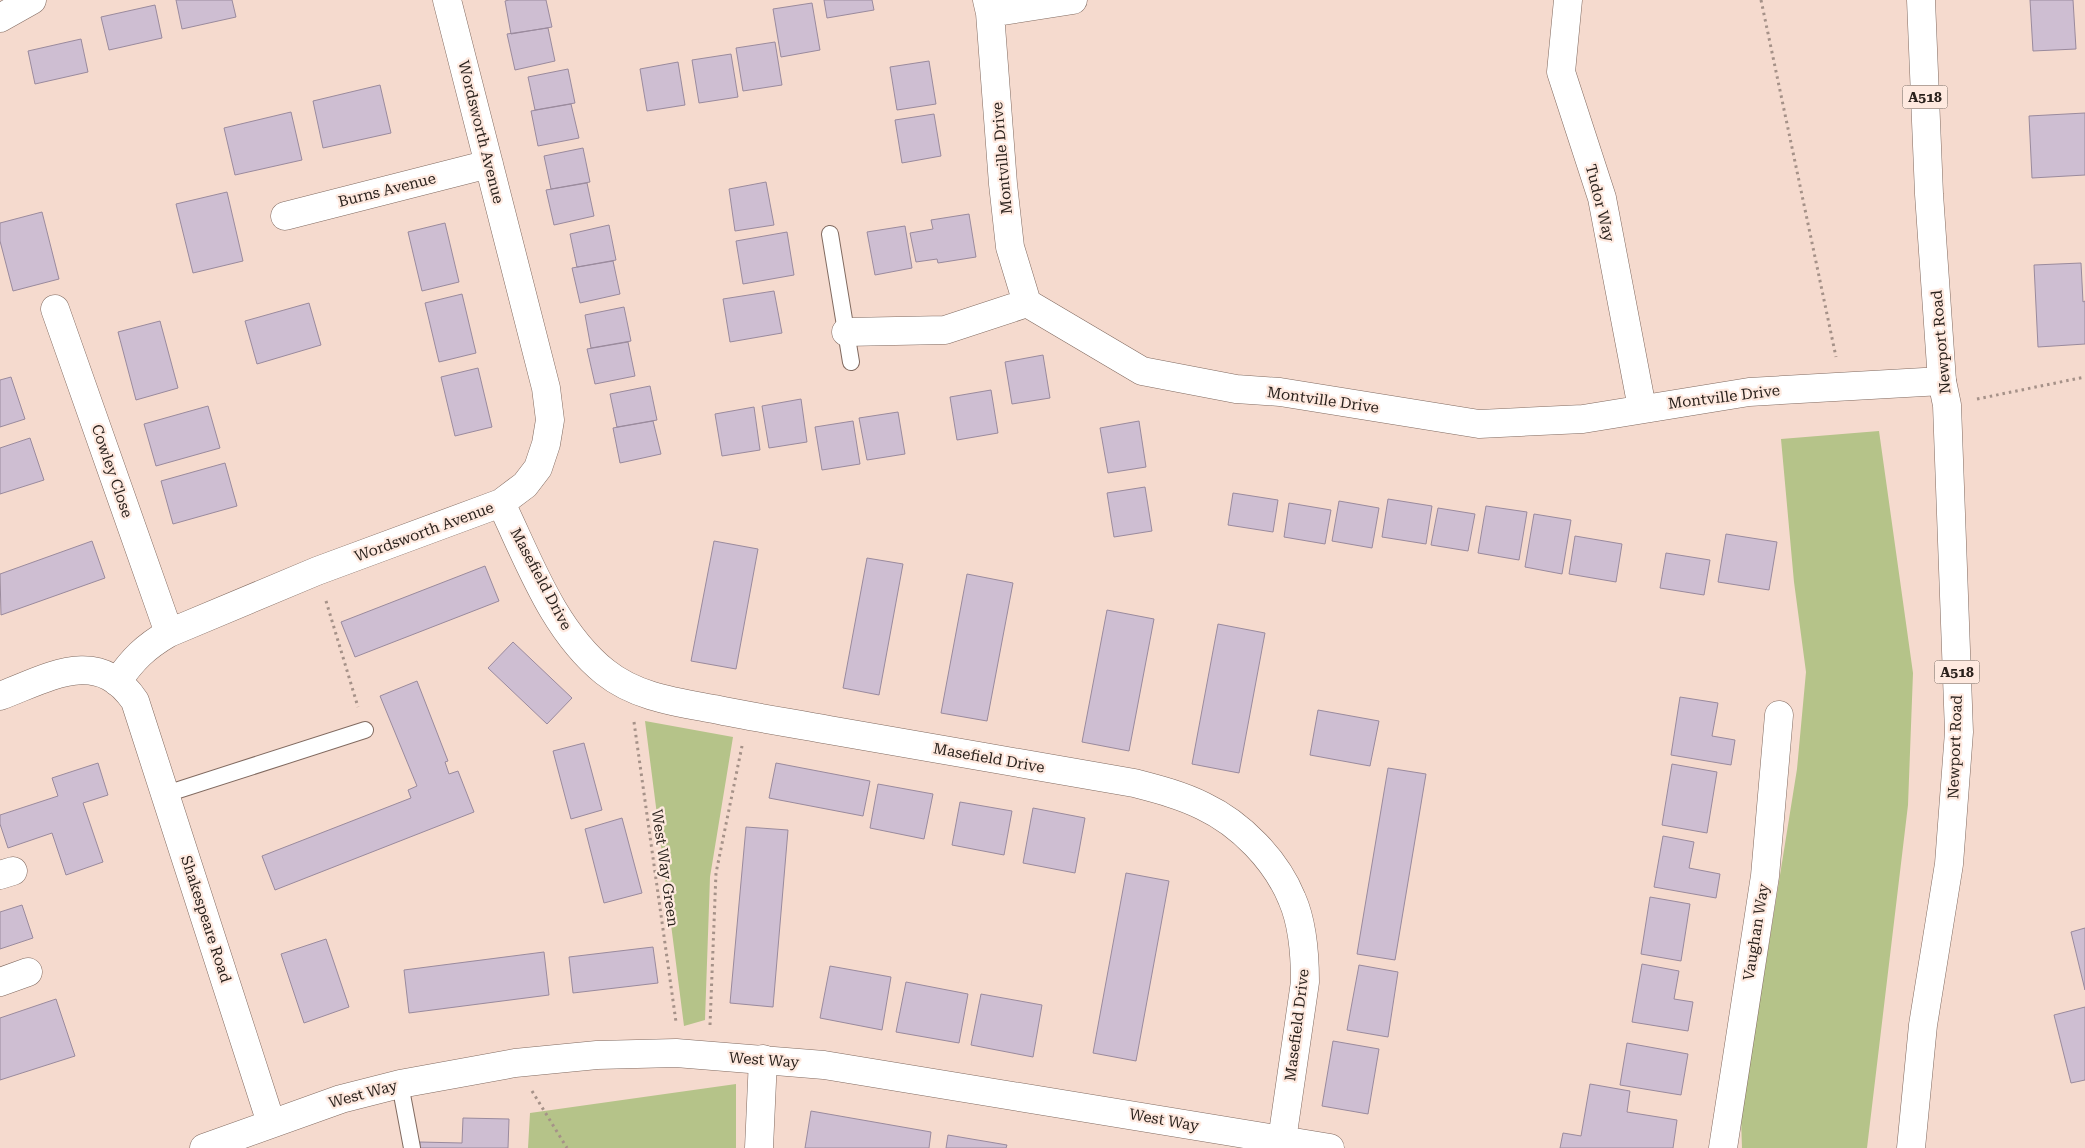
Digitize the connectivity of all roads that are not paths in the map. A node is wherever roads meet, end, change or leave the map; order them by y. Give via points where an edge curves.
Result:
1 (32, 0) edge
2 (447, 0) edge
3 (1074, 0) edge
4 (1568, 0) edge
5 (1921, 0) edge
6 (989, 6) edge
7 (0, 18) edge
8 (489, 164) junction
9 (284, 216) dead end
10 (830, 234) dead end
11 (1027, 303) junction
12 (55, 308) dead end
13 (846, 332) junction
14 (851, 362) dead end
15 (1944, 393) junction
16 (1642, 408) junction
17 (501, 503) junction
18 (169, 633) junction
19 (117, 682) junction
20 (0, 696) edge
21 (1779, 715) dead end
22 (365, 730) road end
23 (166, 794) junction
24 (28, 972) dead end
25 (0, 982) edge
26 (763, 1059) junction
27 (400, 1084) junction
28 (271, 1123) junction
29 (1282, 1140) junction
30 (204, 1148) edge
31 (412, 1148) edge
32 (759, 1148) edge
33 (1330, 1148) edge
34 (1722, 1148) edge
35 (1911, 1148) edge

1 - 7 main road
2 - 8 main road, Wordsworth Avenue
3 - 6 main road
4 - 16 main road, Tudor Way via 1561,72 1602,198
5 - 15 main road, Newport Road / A518 via 1929,194
6 - 11 main road, Montville Drive via 1010,247
8 - 9 main road, Burns Avenue
8 - 17 main road, Wordsworth Avenue via 546,388 550,420 538,468 525,485
10 - 13 lane
11 - 13 main road via 945,330
11 - 16 main road, Montville Drive via 1142,371 1236,389 1280,392 1479,424 1583,419
12 - 18 main road, Cowley Close
13 - 14 lane
15 - 16 main road, Montville Drive via 1842,387 1749,392
15 - 35 main road, Newport Road / A518 via 1959,732 1949,864 1923,1025
17 - 18 main road, Wordsworth Avenue via 317,571
17 - 29 main road, Masefield Drive via 565,627 583,652 628,687 656,698 748,716 1134,783 1204,806 1234,825 1270,862 1292,899 1305,957 1305,982
18 - 19 main road, Wordsworth Avenue via 138,654
19 - 20 main road via 100,672 71,670
19 - 23 main road, Shakespeare Road via 135,701
21 - 34 main road, Vaughan Way via 1765,876
22 - 23 lane
23 - 28 main road, Shakespeare Road
24 - 25 main road
26 - 27 main road, West Way via 676,1053 597,1055 514,1063
26 - 29 main road, West Way via 920,1079
26 - 32 main road
27 - 28 main road, West Way via 341,1099
27 - 31 lane
28 - 30 main road, West Way
29 - 33 main road, West Way

